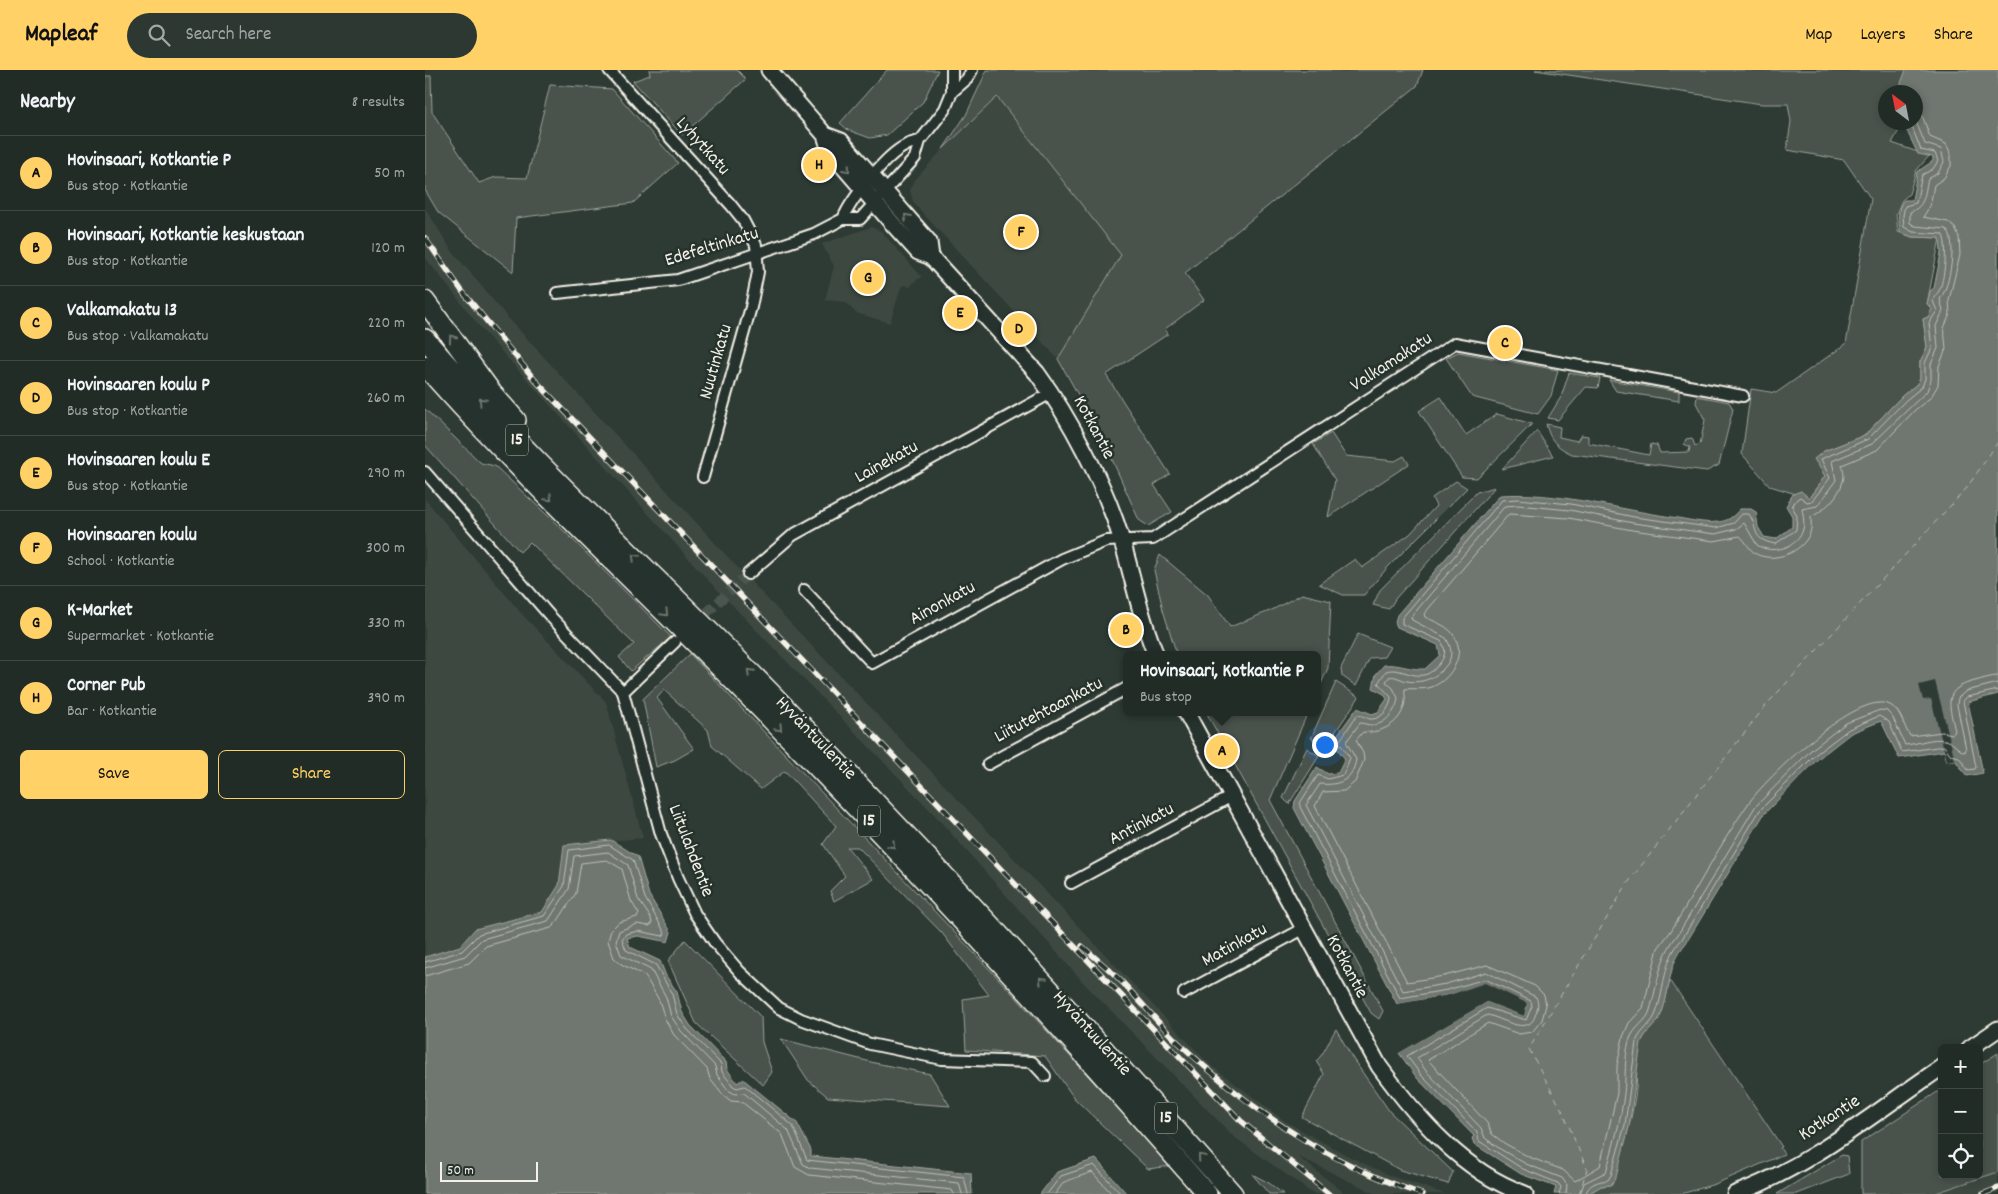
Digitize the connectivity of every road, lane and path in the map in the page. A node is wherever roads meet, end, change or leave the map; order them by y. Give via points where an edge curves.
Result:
1 (609, 70) edge
2 (769, 70) edge
3 (952, 70) edge
4 (971, 70) edge
5 (952, 92) junction
6 (920, 141) junction
7 (867, 183) junction
8 (880, 197) junction
9 (843, 219) junction
10 (756, 254) junction
11 (557, 293) dead end
12 (425, 301) edge
13 (425, 339) edge
14 (425, 366) edge
15 (1051, 392) junction
16 (1743, 396) dead end
17 (425, 472) edge
18 (703, 477) dead end
19 (614, 536) junction
20 (1122, 540) junction
21 (748, 574) tunnel mouth
22 (804, 590) dead end
23 (675, 642) dead end
24 (1155, 651) edge
25 (1123, 690) edge
26 (623, 692) junction
27 (1187, 716) edge
28 (988, 764) dead end
29 (1231, 797) junction
30 (1071, 883) dead end
31 (1303, 929) junction
32 (1185, 993) dead end
33 (1998, 1029) edge
34 (1976, 1044) edge
35 (1938, 1070) edge
36 (1045, 1076) dead end
37 (1207, 1194) edge
38 (1233, 1194) edge
39 (1525, 1194) edge
40 (1735, 1194) edge

1 - 10 street, Lyhytkatu via 743,220 756,245
2 - 7 street, Kotkantie via 825,135 841,141
3 - 5 street
4 - 5 street via 967,79
5 - 6 street via 945,109
6 - 7 street via 904,146
6 - 8 street, Edefeltinkatu via 915,158
7 - 8 street, Kotkantie
7 - 9 street via 849,205
8 - 9 street, Edefeltinkatu via 860,219
8 - 15 street, Kotkantie via 929,242 931,257
9 - 10 street, Edefeltinkatu via 814,234
10 - 11 street, Edefeltinkatu via 678,280
10 - 18 street, Nuutinkatu via 758,272 751,307
19 -> 12 highway via 493,394
19 -> 13 highway, Hyväntuulentie / 15 via 525,448
14 -> 37 highway, Hyväntuulentie / 15 via 539,488 852,802 1027,988
15 - 20 street, Kotkantie via 1100,486
15 - 21 street, Lainekatu via 793,535
16 - 20 street, Valkamakatu via 1455,343 1153,539
17 - 26 street, Liitulahdentie via 550,616
38 -> 19 highway, Hyväntuulentie / 15 via 975,907 772,694
20 - 22 street, Ainonkatu via 1106,541 1063,559 872,663
20 - 24 street, Kotkantie
23 - 26 street
25 - 28 street, Liitutehtaankatu
26 - 36 street, Liitulahdentie via 661,834 695,914 740,972 779,1008 870,1044 942,1059 1033,1062
27 - 29 street, Kotkantie
29 - 30 street, Antinkatu
29 - 31 street, Kotkantie
31 - 32 street, Matinkatu
31 - 39 street, Kotkantie via 1356,1027 1402,1097 1441,1140 1463,1158
33 - 34 street
35 - 40 street, Kotkantie via 1785,1172

